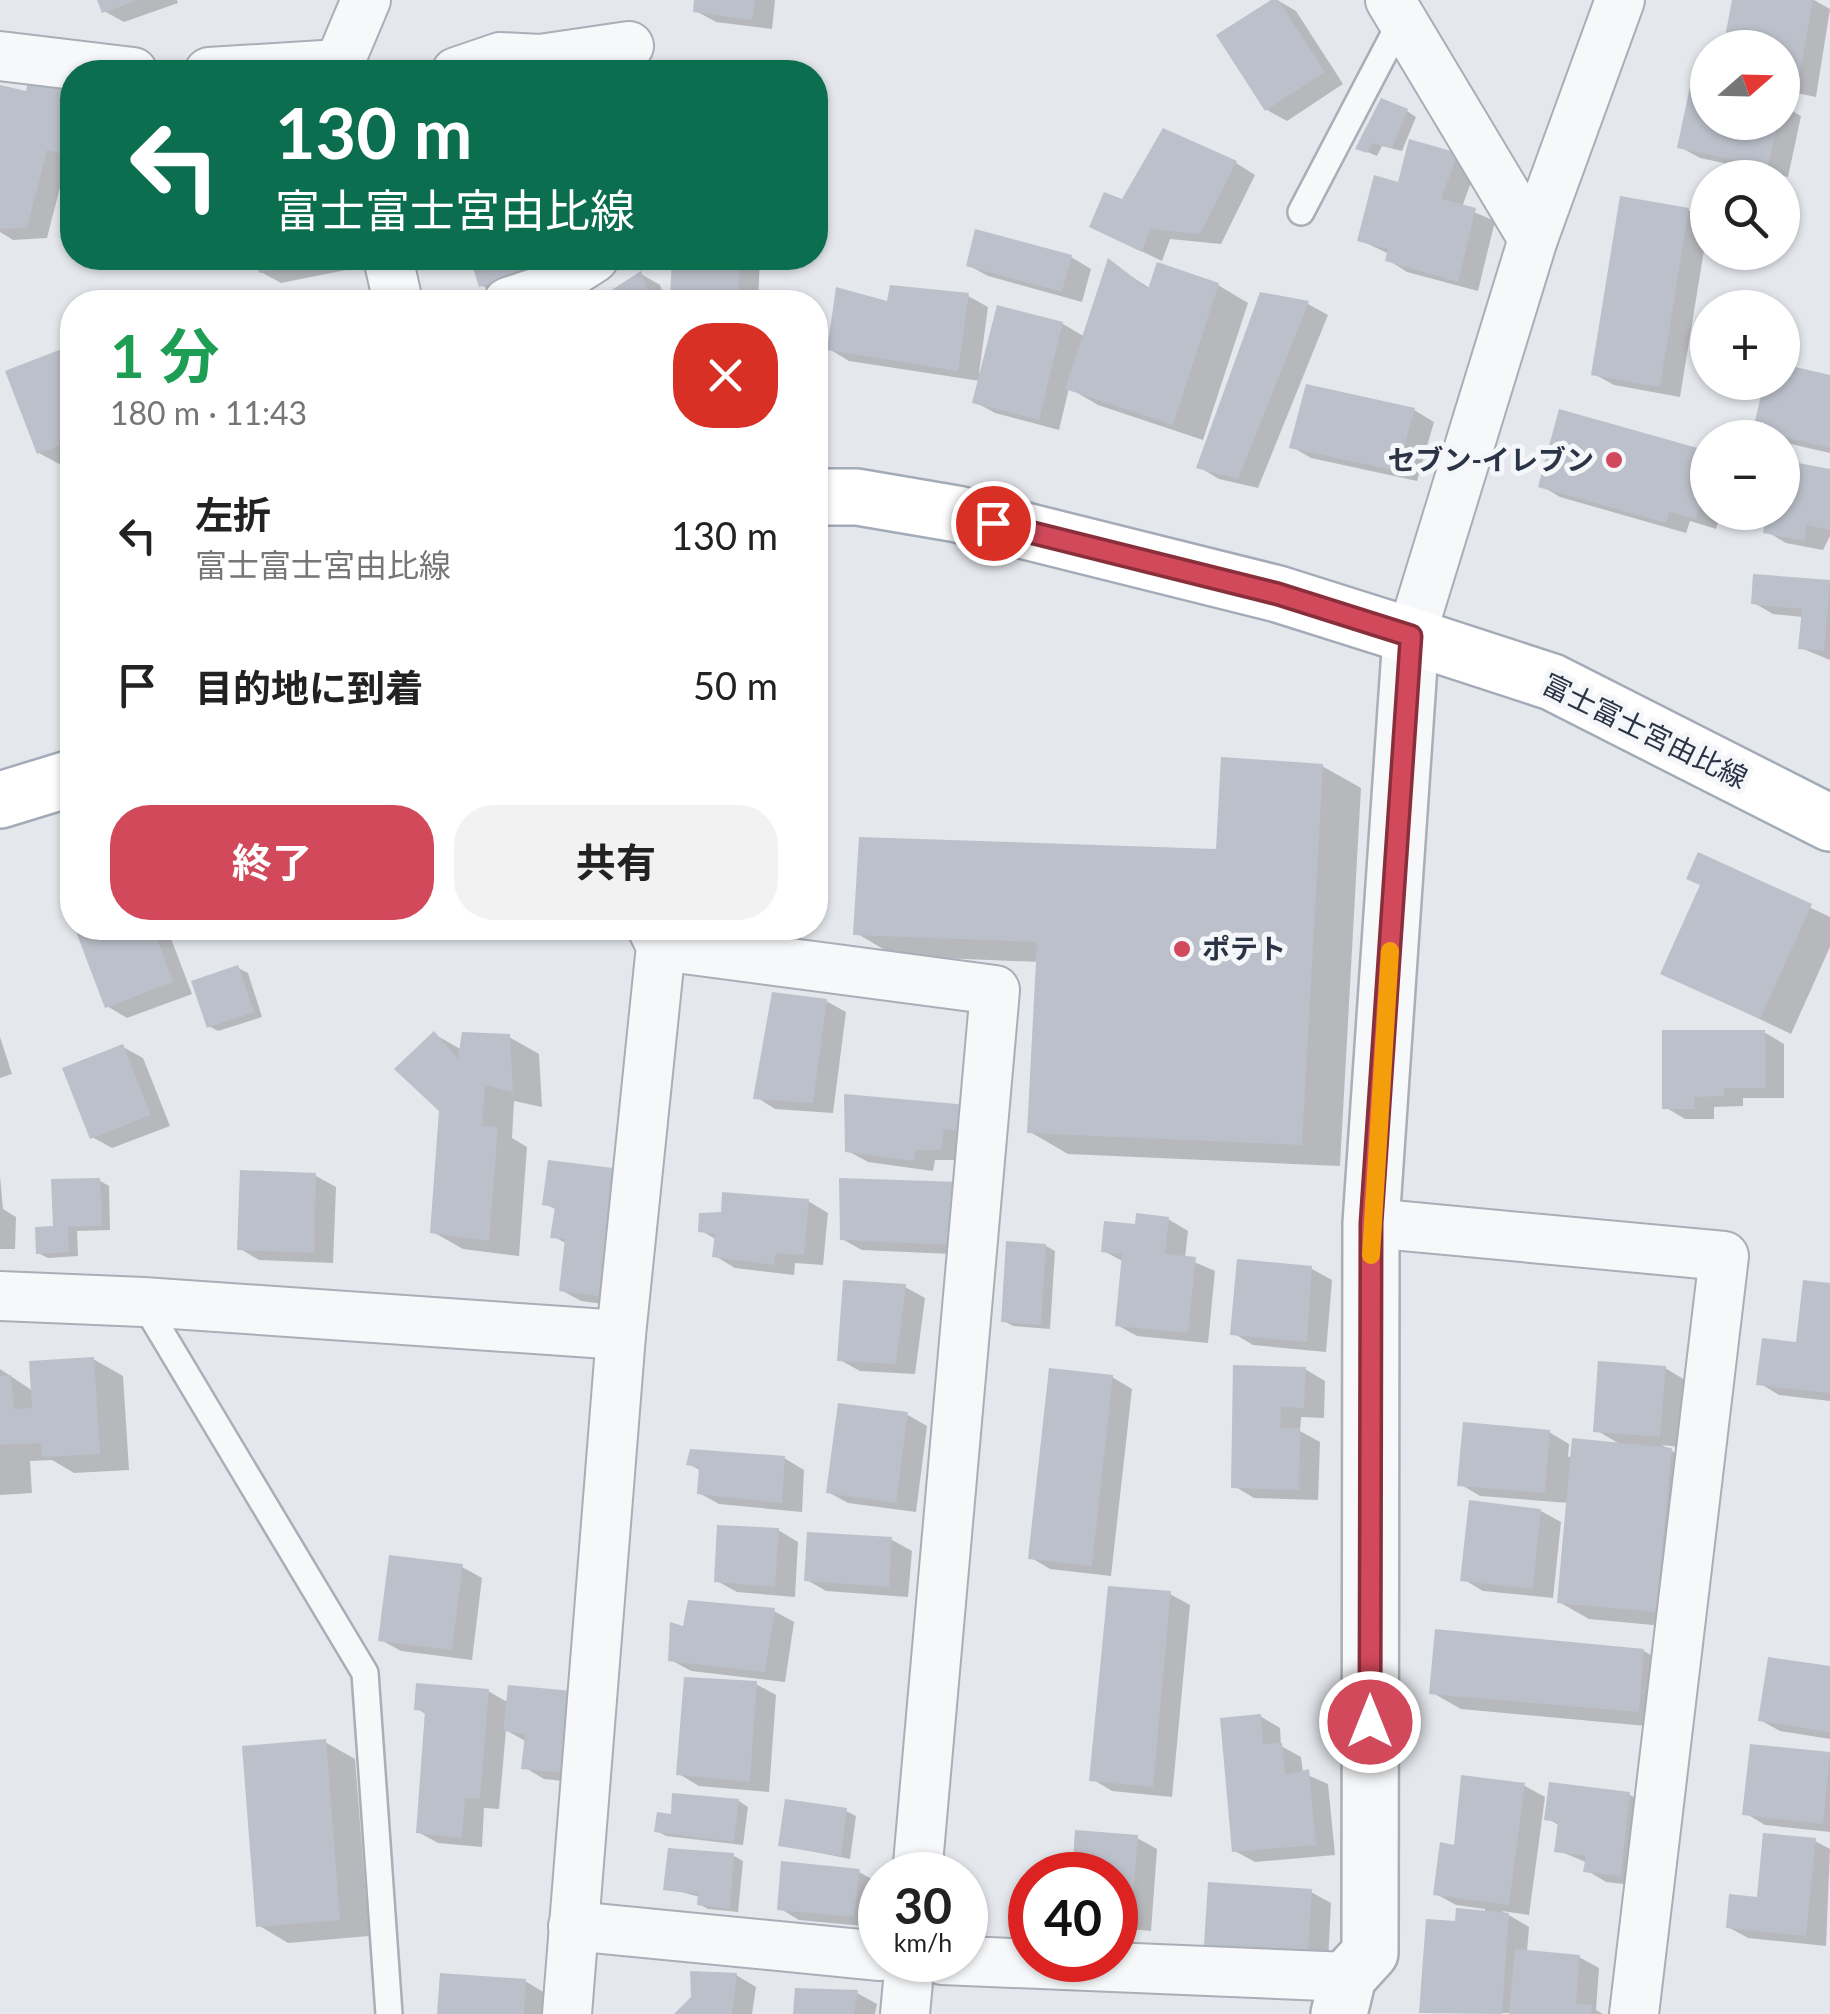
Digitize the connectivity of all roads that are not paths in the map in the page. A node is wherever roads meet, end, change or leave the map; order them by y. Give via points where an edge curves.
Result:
1 (366, 0) edge
2 (1620, 0) edge
3 (1396, 10) edge
4 (628, 46) dead end
5 (0, 56) edge
6 (343, 60) edge
7 (491, 60) edge
8 (60, 63) edge
9 (1301, 212) dead end
10 (1533, 239) junction
11 (575, 270) edge
12 (544, 290) edge
13 (828, 497) edge
14 (1411, 636) junction
15 (60, 782) edge
16 (0, 800) edge
17 (1830, 822) edge
18 (656, 940) edge
19 (675, 940) edge
20 (1371, 1223) junction
21 (0, 1296) edge
22 (144, 1302) junction
23 (622, 1335) junction
24 (919, 1852) edge
25 (573, 1926) junction
26 (858, 1954) edge
27 (988, 1964) edge
28 (908, 1982) edge
29 (1343, 1996) edge
30 (389, 2014) edge
31 (567, 2014) edge
32 (905, 2014) edge
33 (1634, 2014) edge

1 - 6 street
2 - 10 street
3 - 9 lane
3 - 10 street
4 - 7 street
5 - 8 street
10 - 14 street
11 - 12 street
13 - 14 main road, 富士富士宮由比線 via 957,514 1278,594
14 - 17 main road, 富士富士宮由比線 via 1552,682
14 - 20 street
15 - 16 main road
18 - 23 street
19 - 24 street via 995,990
20 - 29 street via 1370,1952
20 - 33 street via 1724,1256
21 - 22 street
22 - 23 street
22 - 30 lane via 365,1673
23 - 25 street
25 - 26 street
25 - 31 street
27 - 29 street
28 - 32 street

